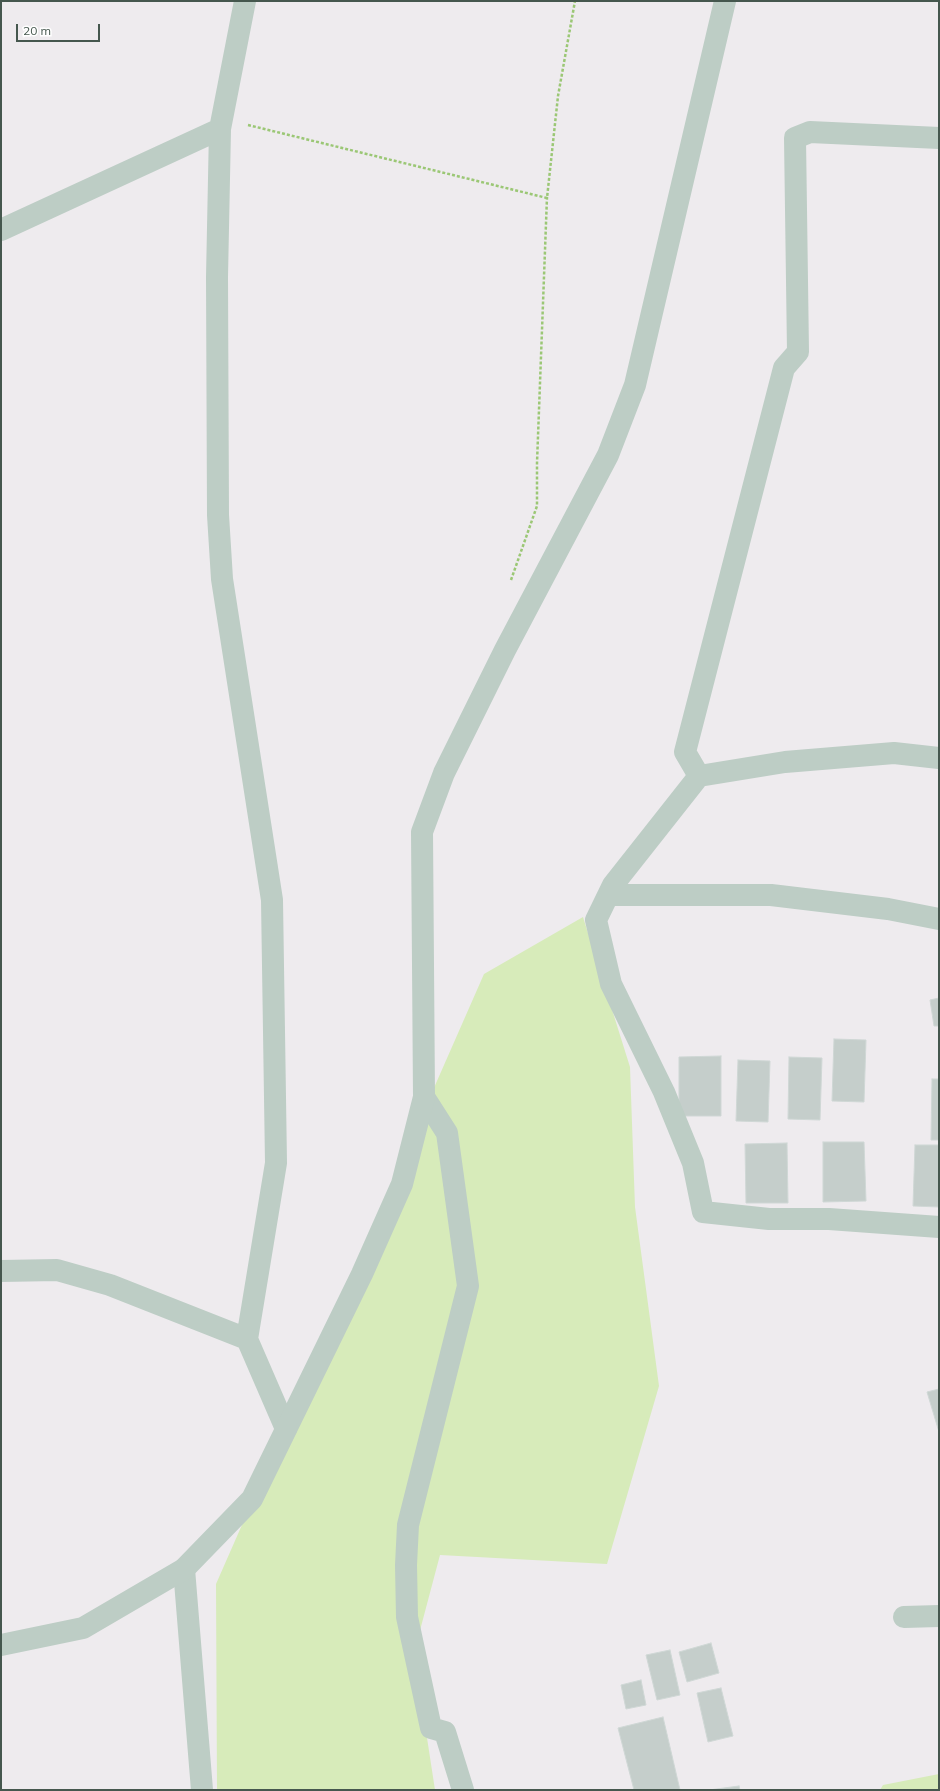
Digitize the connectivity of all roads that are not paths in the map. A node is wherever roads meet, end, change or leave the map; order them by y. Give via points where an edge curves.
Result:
1 (245, 1) edge
2 (724, 1) edge
3 (221, 124) junction
4 (939, 138) edge
5 (1, 230) edge
6 (939, 758) edge
7 (699, 776) junction
8 (609, 895) junction
9 (939, 919) edge
10 (424, 1097) junction
11 (939, 1227) edge
12 (1, 1271) edge
13 (247, 1339) junction
14 (286, 1429) junction
15 (184, 1568) junction
16 (939, 1616) edge
17 (904, 1617) dead end
18 (1, 1645) edge
19 (202, 1790) edge
20 (463, 1790) edge

1 - 3 street
2 - 10 street via 635,385 608,455 505,650 444,773 422,832
3 - 5 street
3 - 13 street via 217,293 218,515 222,579 272,900 276,1163
4 - 7 street via 810,132 795,138 798,352 784,368 685,752
6 - 7 street via 894,753 785,762
7 - 8 street via 614,885
8 - 9 street via 771,894 888,909
8 - 11 street via 596,920 611,984 664,1092 693,1164 703,1212 768,1219 829,1219
10 - 14 street via 402,1184 362,1274
10 - 20 street via 447,1133 468,1286 408,1524 407,1617 431,1728 445,1732
12 - 13 street via 57,1270 110,1285
13 - 14 street
14 - 15 street via 252,1499
15 - 18 street via 83,1628
15 - 19 street
16 - 17 street

